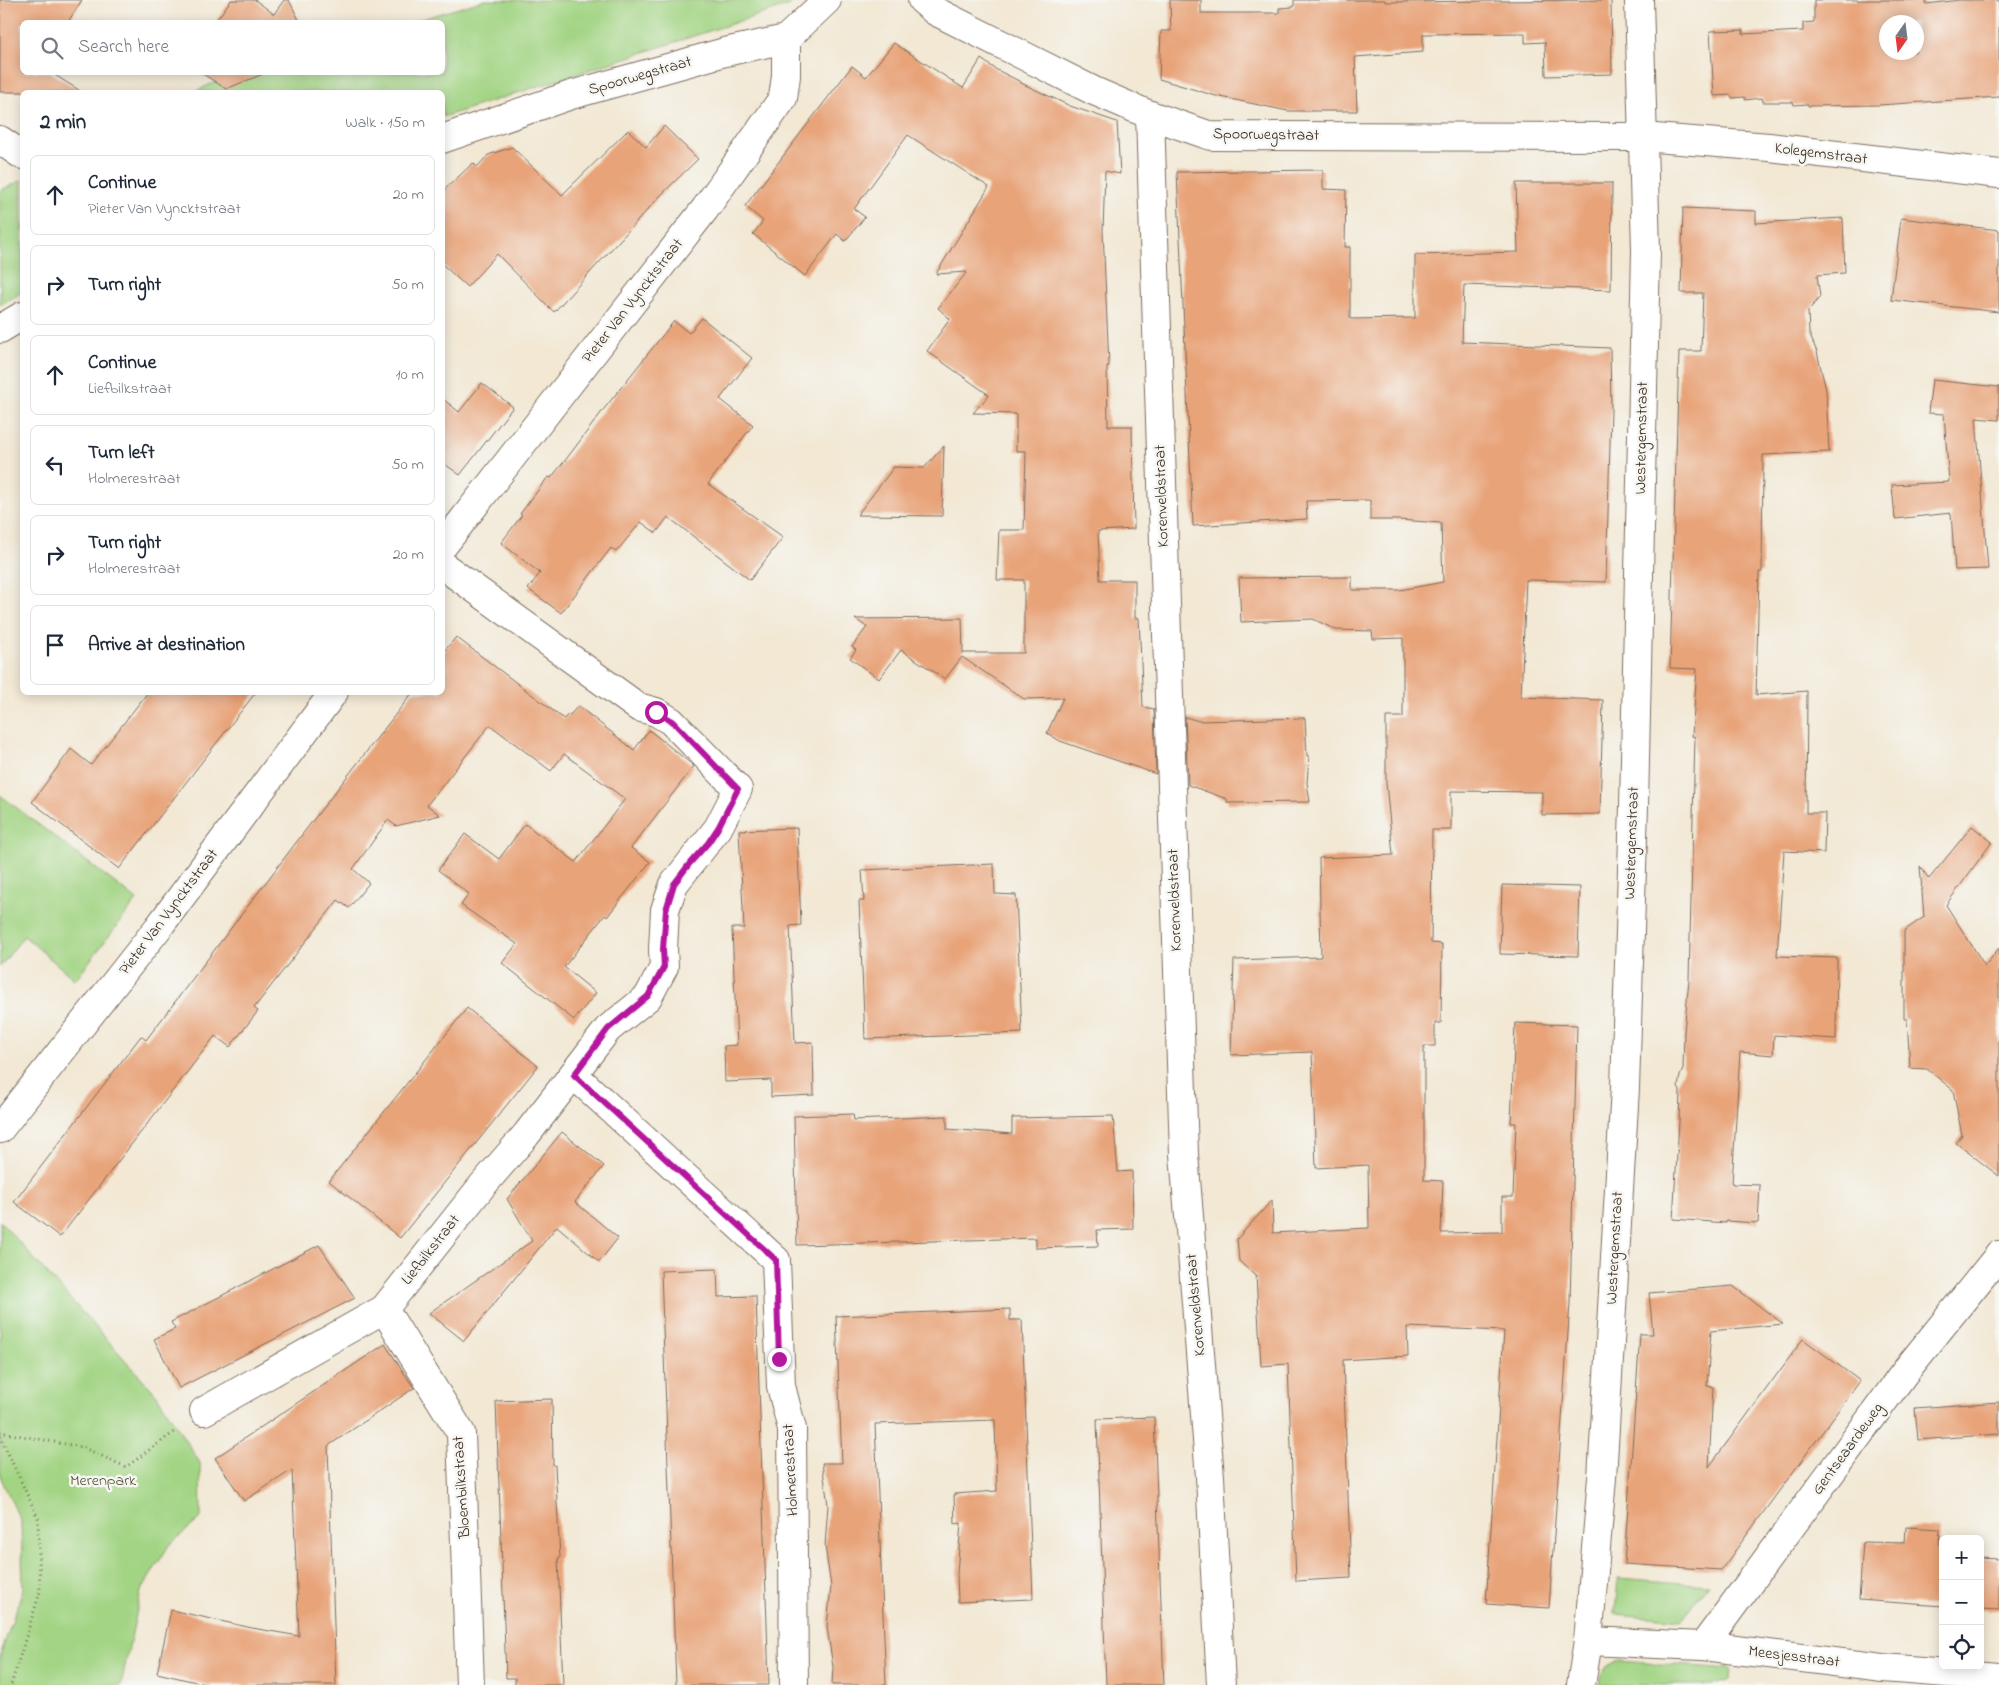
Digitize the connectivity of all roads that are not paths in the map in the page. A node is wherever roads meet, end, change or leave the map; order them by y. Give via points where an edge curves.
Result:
1 (827, 0) edge
2 (922, 0) edge
3 (1639, 0) edge
4 (786, 39) junction
5 (1150, 115) junction
6 (1642, 137) junction
7 (445, 138) edge
8 (0, 140) edge
9 (20, 154) edge
10 (1999, 174) edge
11 (20, 317) edge
12 (0, 328) edge
13 (445, 543) edge
14 (445, 567) edge
15 (332, 695) edge
16 (574, 1075) junction
17 (0, 1129) edge
18 (1999, 1255) edge
19 (384, 1309) junction
20 (204, 1411) road end
21 (1588, 1642) junction
22 (1702, 1646) junction
23 (1999, 1677) edge
24 (470, 1685) edge
25 (794, 1685) edge
26 (1221, 1685) edge
27 (1581, 1685) edge

1 - 4 street
2 - 5 street, Spoorwegstraat via 935,11
3 - 6 street, Westergemstraat
4 - 7 street, Spoorwegstraat via 725,52 571,95
4 - 13 street, Pieter Van Vyncktstraat via 783,98 705,210
5 - 6 street, Spoorwegstraat via 1211,136
5 - 26 street, Korenveldstraat via 1184,1154 1210,1477
6 - 10 street, Kolegemstraat via 1769,147
6 - 21 street, Westergemstraat via 1646,250 1625,1088 1602,1478
8 - 9 street
11 - 12 street
14 - 16 street, Liefbilkstraat via 638,707 672,721 738,789 708,843 674,884 666,910 664,967 648,996 608,1029
15 - 17 street, Pieter Van Vyncktstraat via 158,928
16 - 19 street, Liefbilkstraat
16 - 25 street, Holmerestraat via 776,1260 781,1386 792,1429
18 - 22 street, Gentseaardeweg via 1908,1368
19 - 20 street, Liefbilkstraat
19 - 24 street, Bloembilkstraat via 461,1433
21 - 22 street, Meesjesstraat
21 - 27 street, Westergemstraat
22 - 23 street, Meesjesstraat via 1883,1668

